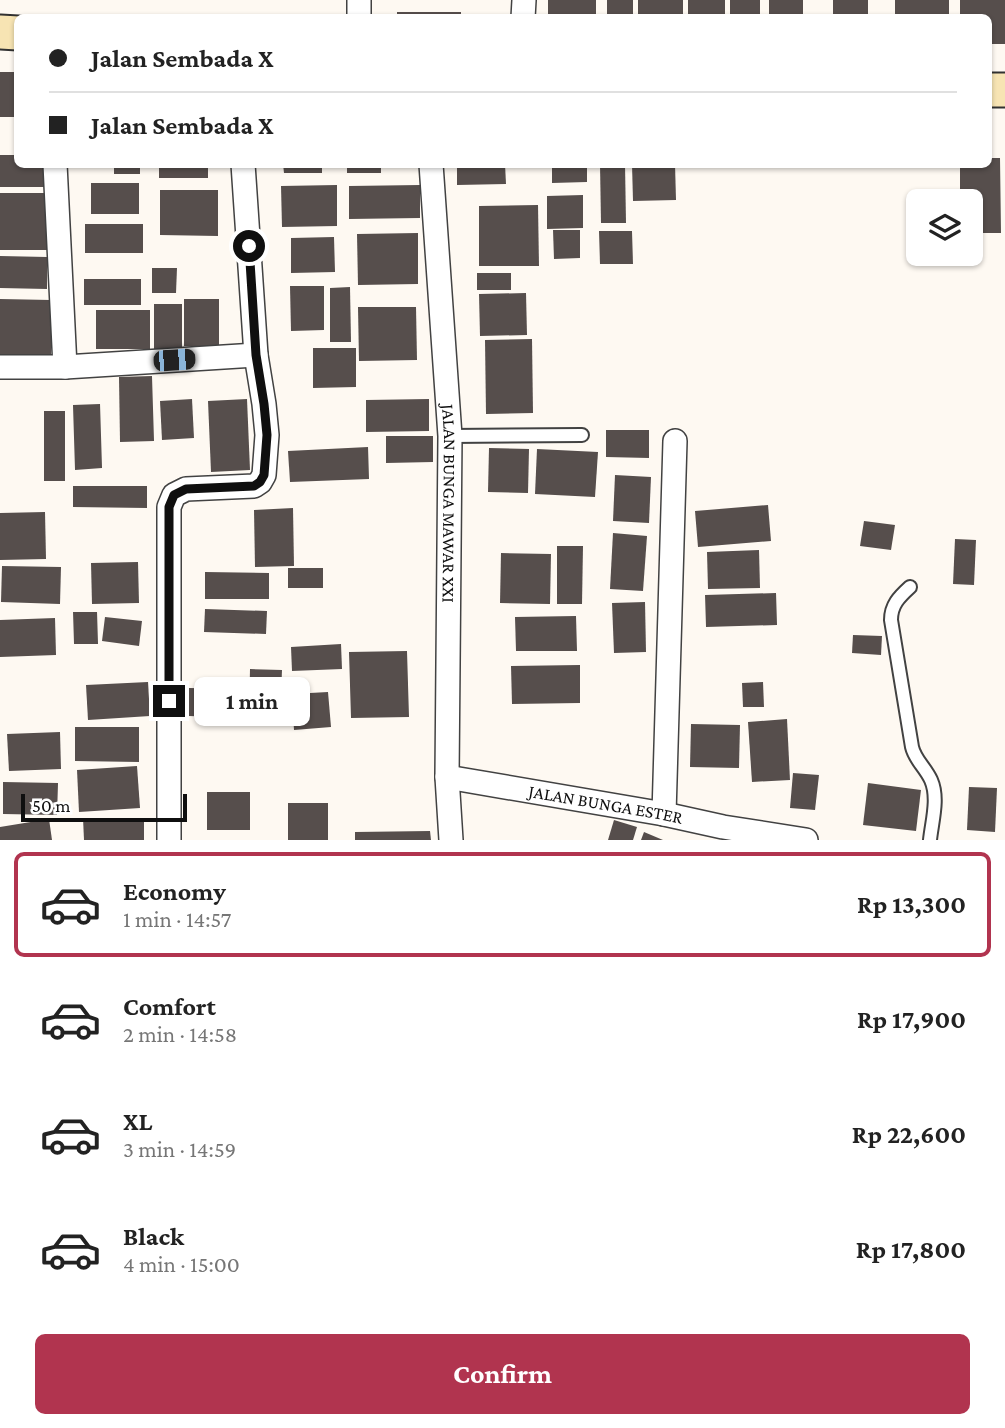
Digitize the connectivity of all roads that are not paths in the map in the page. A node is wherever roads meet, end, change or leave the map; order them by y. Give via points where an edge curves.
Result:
1 (55, 168) edge
2 (243, 168) edge
3 (431, 168) edge
4 (256, 355) junction
5 (0, 367) edge
6 (65, 367) junction
7 (582, 435) dead end
8 (450, 436) junction
9 (675, 441) dead end
10 (910, 587) dead end
11 (447, 777) junction
12 (664, 814) junction
13 (723, 833) edge
14 (169, 840) edge
15 (451, 840) edge
16 (806, 840) edge
17 (930, 840) edge

1 - 6 street
2 - 4 street
3 - 8 street, JALAN BUNGA MAWAR XXI
4 - 6 street
4 - 14 street via 267,435 260,482 186,489 174,495 169,507
5 - 6 street
7 - 8 lane
8 - 11 street, JALAN BUNGA MAWAR XXI
9 - 12 street
10 - 17 lane via 898,598 891,620 914,754 932,781 935,797
11 - 12 street, JALAN BUNGA ESTER
11 - 15 street, JALAN BUNGA MAWAR XXI
12 - 13 street, JALAN BUNGA ESTER
13 - 16 street, JALAN BUNGA ESTER

